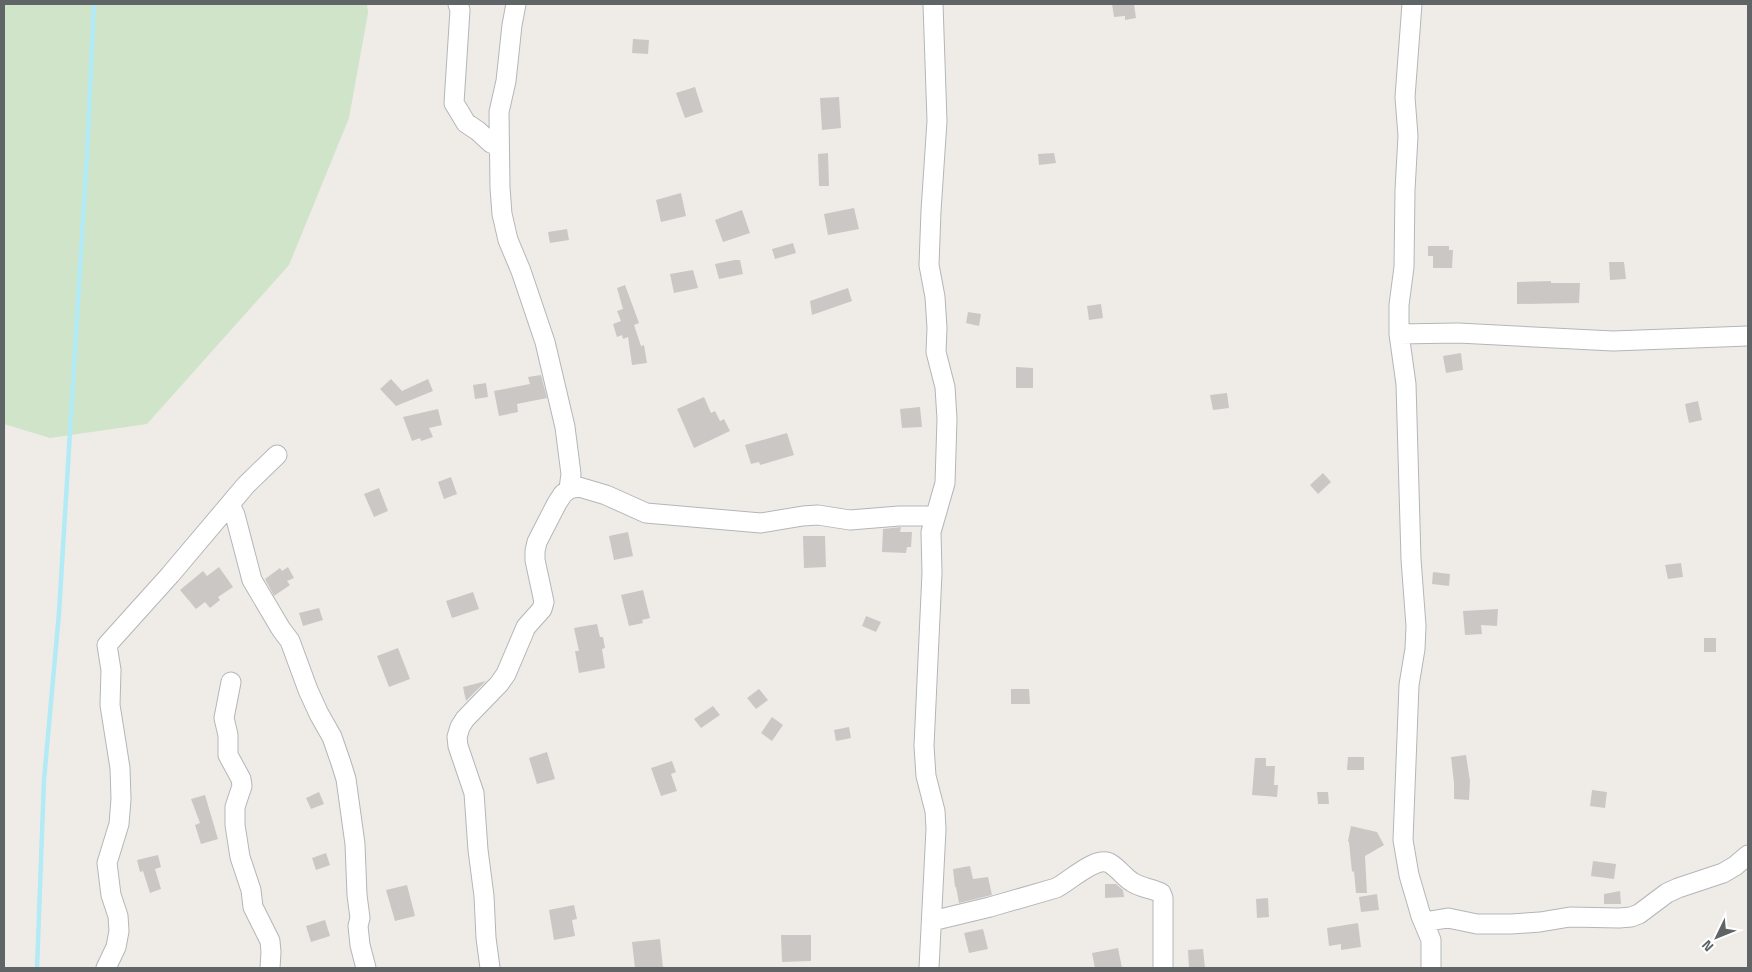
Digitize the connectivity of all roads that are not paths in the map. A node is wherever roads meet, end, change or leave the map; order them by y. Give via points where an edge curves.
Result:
1 (458, 4) edge
2 (516, 4) edge
3 (933, 4) edge
4 (1412, 4) edge
5 (499, 146) junction
6 (1398, 334) junction
7 (1748, 336) edge
8 (276, 455) dead end
9 (569, 489) junction
10 (230, 504) junction
11 (934, 516) junction
12 (231, 682) dead end
13 (1748, 855) edge
14 (932, 921) junction
15 (1424, 922) junction
16 (106, 968) edge
17 (270, 968) edge
18 (366, 968) edge
19 (490, 968) edge
20 (929, 968) edge
21 (1163, 968) edge
22 (1431, 968) edge

1 - 5 street via 454,103 466,123
2 - 5 street via 499,112
3 - 11 street via 937,121 929,265 935,297 936,352 945,386 948,419 944,483
4 - 6 street via 1405,96 1408,136 1404,267
5 - 9 street via 502,214 508,240 545,342 565,427 571,474
6 - 7 street via 1458,333 1613,341
6 - 15 street via 1406,384 1416,626 1409,685 1403,840 1409,875
8 - 10 street
9 - 11 street via 590,490 646,513 761,524 818,515 850,520
9 - 19 street via 556,503 537,542 535,560 544,602 542,609 526,627 506,674 465,719 457,737 474,793
10 - 16 street via 107,646 121,798 119,824 107,862 119,931
10 - 18 street via 252,580 290,641 308,690 332,737 346,780 355,844 360,945
11 - 14 street via 930,532 932,573 924,746 936,829
12 - 17 street via 224,718 228,755 242,786 235,807 235,826 253,907 270,941
13 - 15 street via 1723,873 1678,888 1630,917 1570,917 1511,924 1477,924 1448,918
14 - 20 street
14 - 21 street via 1056,888 1084,869 1106,862 1132,882 1161,893
15 - 22 street via 1431,940

